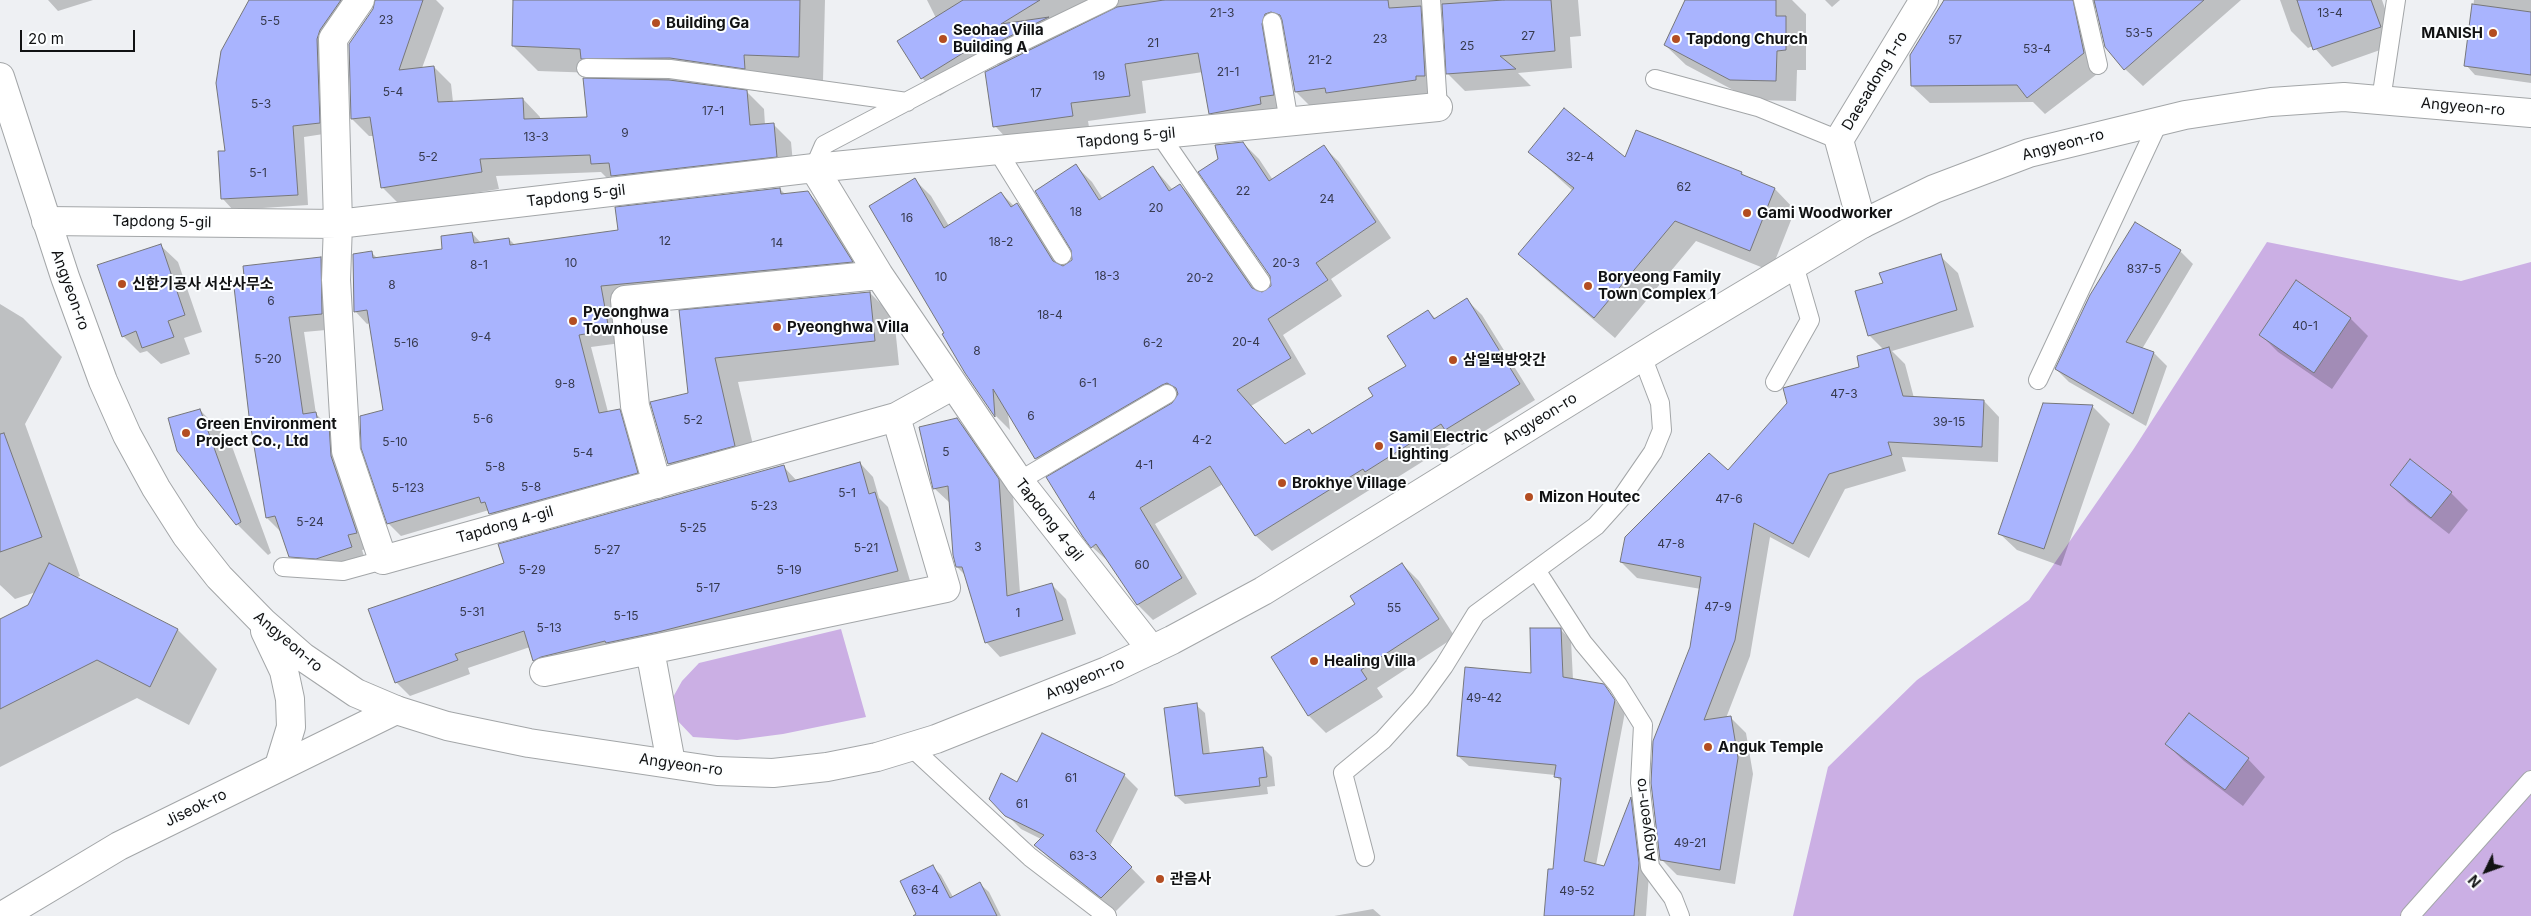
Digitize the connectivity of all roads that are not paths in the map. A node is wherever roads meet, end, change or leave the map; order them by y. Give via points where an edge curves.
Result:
1 (360, 0) edge
2 (1109, 0) edge
3 (1431, 0) edge
4 (1924, 0) edge
5 (2083, 0) edge
6 (2396, 0) edge
7 (1272, 22) dead end
8 (2098, 65) dead end
9 (586, 68) dead end
10 (0, 77) edge
11 (1654, 79) dead end
12 (2381, 100) junction
13 (907, 102) junction
14 (1438, 107) joint
15 (2531, 113) edge
16 (2159, 121) junction
17 (1289, 122) junction
18 (1160, 135) junction
19 (1839, 140) junction
20 (997, 150) junction
21 (814, 168) junction
22 (46, 221) junction
23 (338, 224) junction
24 (1862, 224) junction
25 (1062, 255) dead end
26 (1794, 265) junction
27 (879, 275) junction
28 (1261, 282) dead end
29 (1642, 356) junction
30 (2038, 380) dead end
31 (1775, 382) dead end
32 (952, 386) junction
33 (1168, 394) dead end
34 (896, 418) junction
35 (1018, 482) junction
36 (658, 484) junction
37 (383, 560) junction
38 (283, 567) dead end
39 (1536, 570) junction
40 (255, 615) junction
41 (650, 650) junction
42 (1152, 650) junction
43 (544, 672) dead end
44 (396, 710) junction
45 (910, 746) junction
46 (671, 764) junction
47 (279, 766) junction
48 (2531, 780) edge
49 (1365, 857) dead end
50 (2, 916) edge
51 (1107, 916) edge
52 (1680, 916) edge
53 (2410, 916) edge

1 - 23 street via 333,39
2 - 13 lane
3 - 14 lane
4 - 19 street, Daesadong 1-ro
5 - 8 lane
6 - 12 lane
7 - 17 lane
9 - 13 lane via 670,70
10 - 22 street, Angyeon-ro
11 - 19 lane via 1758,107
12 - 15 street, Angyeon-ro
12 - 16 street, Angyeon-ro via 2344,97 2271,102
13 - 21 lane via 824,145
14 - 17 street, Tapdong 5-gil
16 - 24 street, Angyeon-ro via 2029,153 1934,189
16 - 30 lane
17 - 18 street, Tapdong 5-gil
18 - 20 street, Tapdong 5-gil
18 - 28 lane
19 - 24 street, Daesadong 1-ro
20 - 21 street, Tapdong 5-gil
20 - 25 lane
21 - 23 street, Tapdong 5-gil
21 - 27 street, Tapdong 4-gil
22 - 23 street, Tapdong 5-gil
22 - 40 street, Angyeon-ro via 103,381 132,443 186,535
23 - 37 street via 336,280 346,450
24 - 26 street, Angyeon-ro
26 - 29 street, Angyeon-ro
26 - 31 lane via 1810,320
27 - 32 street, Tapdong 4-gil
27 - 36 street via 625,300 635,406
29 - 39 lane via 1660,403 1662,423 1659,441 1607,516
29 - 42 street, Angyeon-ro via 1263,591
32 - 34 street, Tapdong 4-gil
32 - 35 street, Tapdong 4-gil
33 - 35 lane
34 - 36 street, Tapdong 4-gil
34 - 41 street via 946,588
35 - 42 street, Tapdong 4-gil
36 - 37 street, Tapdong 4-gil
37 - 38 lane via 343,571
39 - 49 lane via 1476,614 1420,699 1383,740 1343,773
39 - 52 lane, Angyeon-ro via 1643,725 1640,783 1650,867 1673,898
40 - 44 street, Angyeon-ro via 321,670 356,693
40 - 47 street via 278,656 290,699 291,727
41 - 43 street
41 - 46 street
42 - 45 street, Angyeon-ro via 1032,702
44 - 46 street, Angyeon-ro via 499,738
44 - 47 street, Jiseok-ro
45 - 46 street, Angyeon-ro via 877,757 827,767 773,773 717,771
45 - 51 lane via 1030,857
47 - 50 street, Jiseok-ro via 119,846
48 - 53 lane

